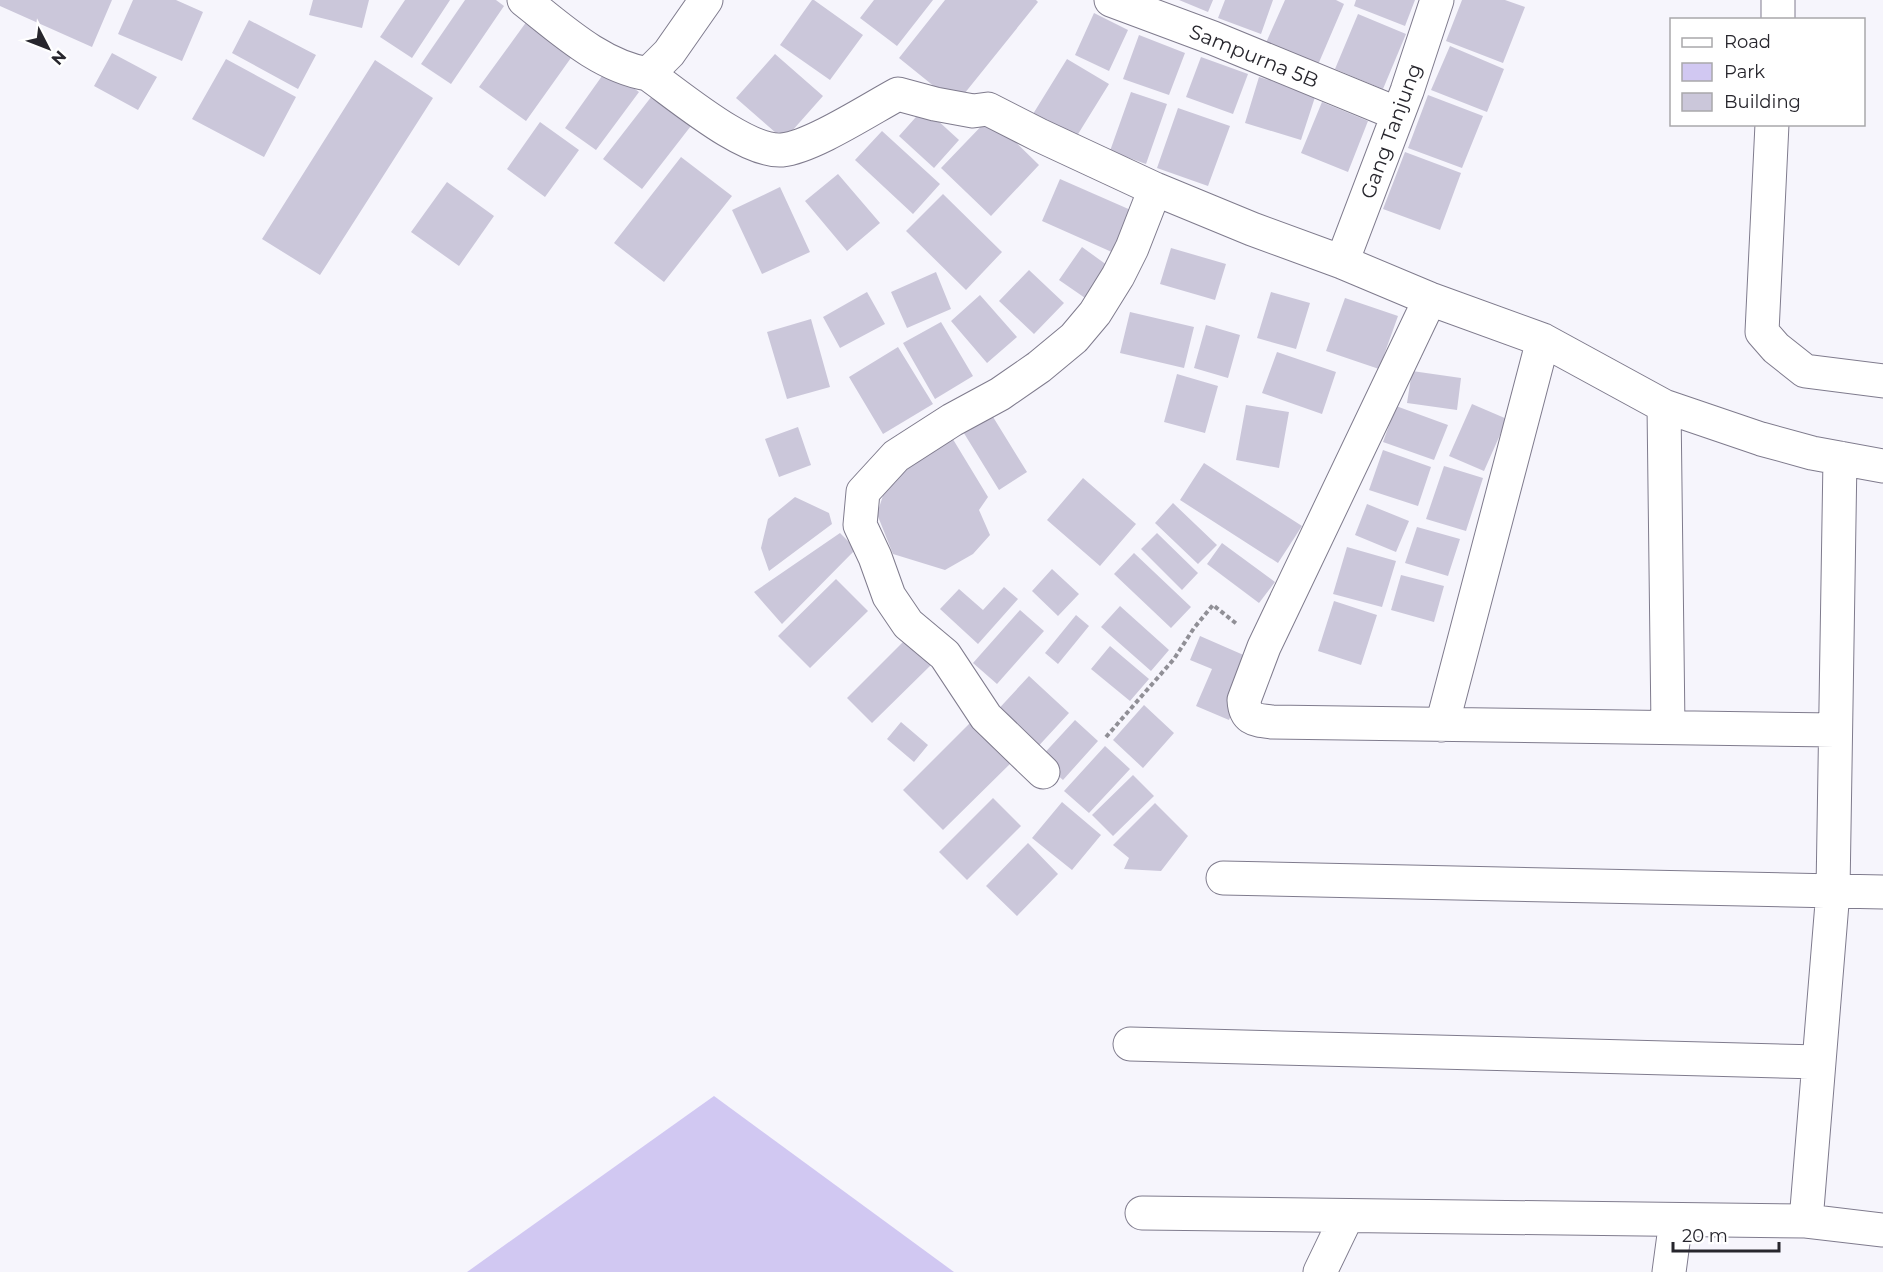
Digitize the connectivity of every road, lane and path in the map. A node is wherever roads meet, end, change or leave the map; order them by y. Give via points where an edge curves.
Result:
1 (524, 0) edge
2 (706, 0) edge
3 (1111, 0) edge
4 (1437, 0) edge
5 (1778, 0) edge
6 (1778, 18) edge
7 (648, 74) junction
8 (1398, 114) junction
9 (1772, 126) edge
10 (1155, 189) junction
11 (1342, 262) junction
12 (1430, 299) junction
13 (1543, 340) junction
14 (1883, 381) edge
15 (1664, 406) junction
16 (1840, 458) junction
17 (1883, 466) edge
18 (1264, 647) junction
19 (1442, 725) junction
20 (1668, 727) junction
21 (1836, 730) junction
22 (1106, 737) dead end
23 (1043, 772) dead end
24 (1223, 878) dead end
25 (1833, 891) junction
26 (1883, 892) edge
27 (1130, 1044) dead end
28 (1819, 1062) junction
29 (1142, 1213) dead end
30 (1347, 1216) junction
31 (1676, 1220) junction
32 (1806, 1221) junction
33 (1883, 1230) edge
34 (1320, 1272) edge
35 (1669, 1272) edge

1 - 7 street via 586,48
2 - 7 street via 669,53
3 - 8 street, Sampurna 5B
4 - 8 street, Gang Tanjung
5 - 6 street
7 - 10 street via 736,136 758,146 782,150 807,143 898,94 972,111 988,109
8 - 11 street, Gang Tanjung
9 - 14 street via 1762,332 1805,371
10 - 11 street
10 - 23 street via 1118,276 1074,338 1000,394 896,456 863,492 860,525 889,596 908,624 945,655 986,717
11 - 12 street
12 - 13 street
12 - 18 street
13 - 15 street
13 - 19 street
15 - 16 street via 1761,439
15 - 20 street
16 - 17 street
16 - 21 street
18 - 19 street via 1244,700 1250,717
18 - 22 path via 1213,605 1174,659
19 - 20 street
20 - 21 street
21 - 25 street
24 - 25 street
25 - 26 street
25 - 28 street
27 - 28 street
28 - 32 street
29 - 30 street
30 - 31 street
30 - 34 street
31 - 32 street
31 - 35 street
32 - 33 street

